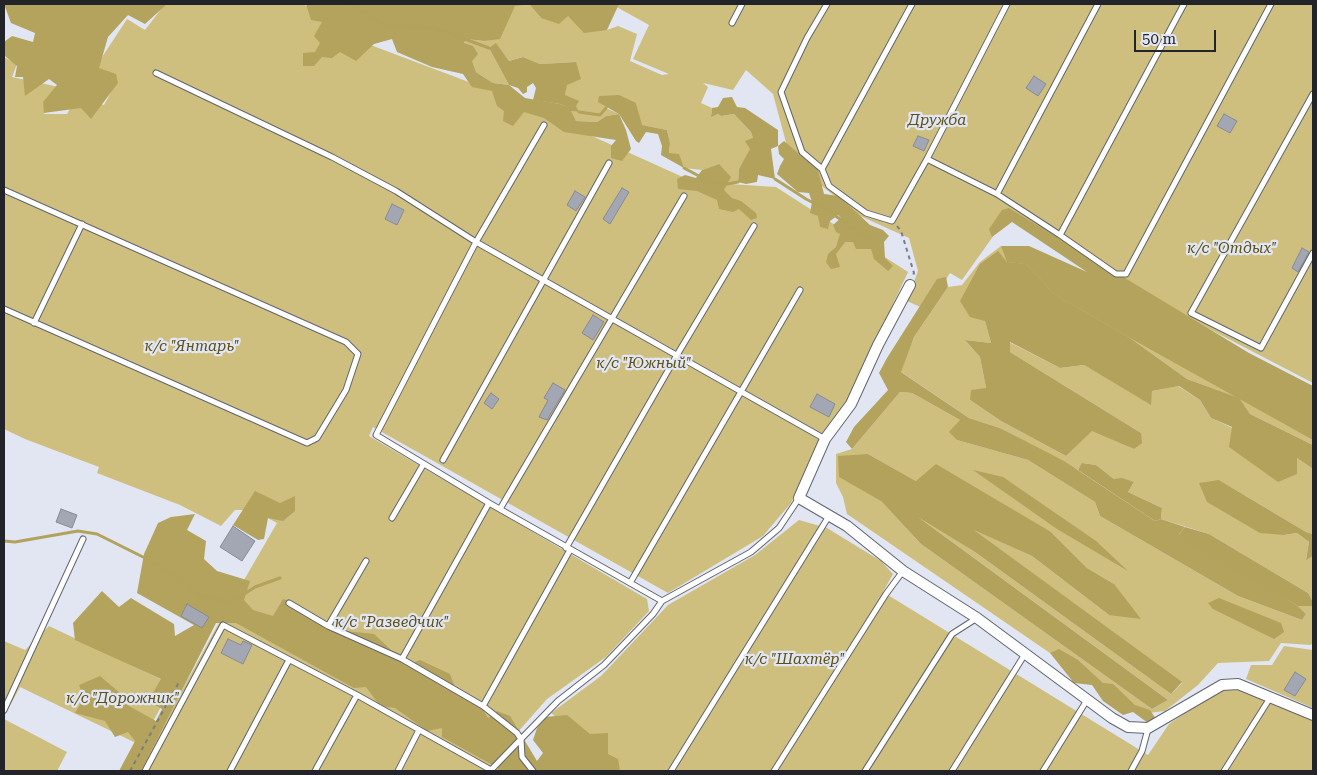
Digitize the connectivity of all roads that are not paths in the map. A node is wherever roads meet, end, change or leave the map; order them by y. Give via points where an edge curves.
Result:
1 (742, 4) edge
2 (827, 4) edge
3 (912, 4) edge
4 (1007, 4) edge
5 (1098, 4) edge
6 (1184, 4) edge
7 (1271, 4) edge
8 (732, 23) dead end
9 (156, 73) dead end
10 (1313, 94) edge
11 (544, 125) dead end
12 (927, 159) junction
13 (609, 163) dead end
14 (822, 169) junction
15 (4, 190) edge
16 (997, 194) junction
17 (684, 196) dead end
18 (82, 224) junction
19 (754, 226) dead end
20 (1060, 235) junction
21 (476, 242) junction
22 (1313, 253) edge
23 (543, 280) junction
24 (910, 285) road end
25 (800, 290) dead end
26 (4, 309) edge
27 (613, 319) junction
28 (34, 323) junction
29 (677, 355) junction
30 (741, 392) junction
31 (825, 439) junction
32 (443, 460) dead end
33 (424, 465) junction
34 (799, 498) junction
35 (489, 503) junction
36 (500, 509) junction
37 (829, 516) junction
38 (392, 518) dead end
39 (83, 539) dead end
40 (568, 549) junction
41 (366, 561) dead end
42 (903, 571) junction
43 (630, 583) junction
44 (662, 601) junction
45 (289, 603) dead end
46 (977, 618) junction
47 (328, 626) junction
48 (1025, 654) junction
49 (402, 659) junction
50 (289, 660) junction
51 (357, 695) junction
52 (1270, 697) junction
53 (1087, 700) junction
54 (483, 706) junction
55 (4, 710) edge
56 (1313, 715) edge
57 (1148, 728) junction
58 (419, 730) junction
59 (521, 739) junction
60 (145, 771) edge
61 (230, 771) edge
62 (315, 771) edge
63 (398, 771) edge
64 (491, 771) edge
65 (534, 771) edge
66 (671, 771) edge
67 (774, 771) edge
68 (866, 771) edge
69 (952, 771) edge
70 (1043, 771) edge
71 (1131, 771) edge
72 (1224, 771) edge

1 - 8 lane
2 - 14 lane via 781,92 802,152
3 - 14 lane
4 - 12 lane
5 - 16 lane
6 - 20 lane
7 - 20 lane via 1126,274 1116,274
9 - 21 lane via 372,178
10 - 22 lane via 1191,313 1261,348
11 - 21 lane
12 - 14 lane via 892,221 866,213 829,186
12 - 16 lane
13 - 23 lane
15 - 18 lane
16 - 20 lane
17 - 27 lane
18 - 28 lane
18 - 28 lane via 346,342 358,354 346,390 317,438 307,443
19 - 29 lane
21 - 23 lane
21 - 33 lane via 376,435
23 - 27 lane
23 - 32 lane
24 - 31 street via 851,404
25 - 30 lane
26 - 28 lane
27 - 29 lane
27 - 36 lane
29 - 30 lane
29 - 40 lane
30 - 31 lane
30 - 43 lane
31 - 34 street
33 - 35 lane
33 - 38 lane
34 - 37 street
34 - 44 lane via 779,528 751,552
35 - 36 lane
35 - 49 lane
36 - 40 lane
37 - 42 street via 847,526
37 - 66 lane
39 - 55 lane
40 - 43 lane
40 - 54 lane
41 - 47 lane
42 - 46 street
42 - 67 lane
43 - 44 lane
44 - 59 lane via 604,665 558,701
45 - 47 lane
46 - 48 street
46 - 68 lane via 952,634
47 - 49 lane
48 - 53 street
48 - 69 lane
49 - 54 lane
50 - 51 lane
50 - 60 lane via 223,625
50 - 61 lane
51 - 58 lane
51 - 62 lane
52 - 56 street
52 - 57 street via 1238,684 1222,685
52 - 72 lane
53 - 57 street via 1128,727
53 - 70 lane
54 - 59 lane
57 - 71 lane via 1142,751
58 - 63 lane
58 - 64 lane
59 - 64 lane
59 - 65 lane via 522,757

